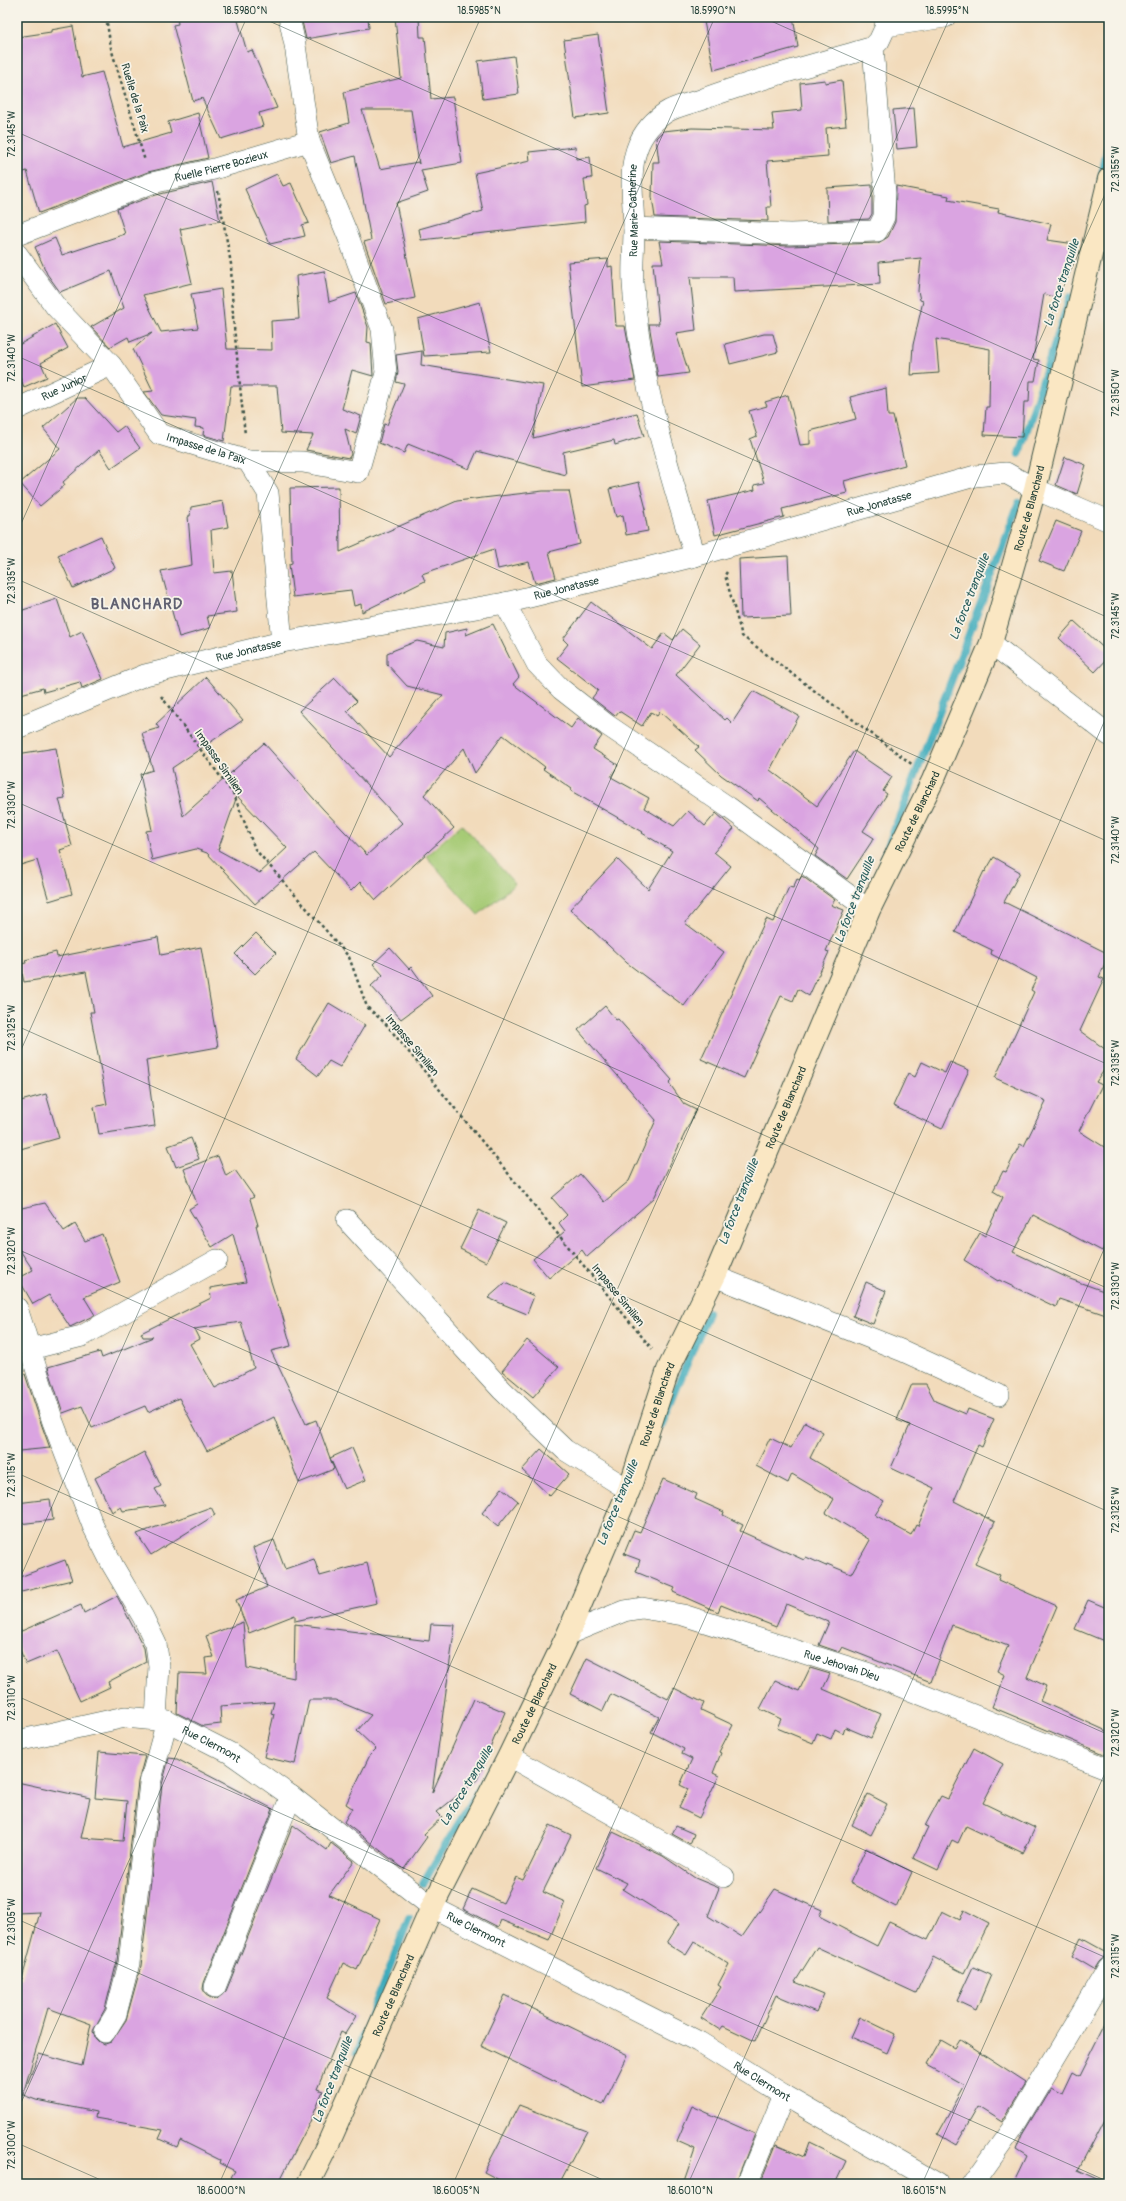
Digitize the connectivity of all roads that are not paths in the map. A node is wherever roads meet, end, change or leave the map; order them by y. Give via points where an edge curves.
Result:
1 (289, 17) edge
2 (946, 17) edge
3 (885, 21) edge
4 (873, 47) junction
5 (309, 141) junction
6 (1109, 179) edge
7 (634, 228) junction
8 (17, 235) edge
9 (1102, 242) edge
10 (17, 254) edge
11 (110, 365) junction
12 (17, 409) edge
13 (248, 461) junction
14 (1035, 489) junction
15 (1109, 521) edge
16 (695, 556) junction
17 (504, 603) junction
18 (282, 642) junction
19 (991, 643) junction
20 (17, 728) edge
21 (1109, 734) edge
22 (869, 910) junction
23 (347, 1220) dead end
24 (217, 1260) dead end
25 (714, 1276) junction
26 (17, 1308) edge
27 (30, 1349) junction
28 (999, 1395) dead end
29 (629, 1490) junction
30 (568, 1634) junction
31 (161, 1720) junction
32 (17, 1741) edge
33 (509, 1756) junction
34 (1109, 1769) edge
35 (291, 1796) junction
36 (724, 1878) dead end
37 (432, 1907) junction
38 (1109, 1967) edge
39 (215, 1987) dead end
40 (105, 2032) dead end
41 (784, 2095) junction
42 (308, 2184) edge
43 (747, 2184) edge
44 (938, 2184) edge
45 (973, 2184) edge

1 - 5 street
2 - 3 street
3 - 4 street via 878,41
4 - 7 street, Rue Marie-Catherine via 736,87 666,113 644,134 635,152 631,173
4 - 7 street via 885,194 884,217 877,230 790,234
5 - 8 street, Ruelle Pierre Bozieux via 214,169 152,183
5 - 13 street via 382,328 386,373 358,472 303,462
6 - 9 street, Route de Blanchard
7 - 16 street, Rue Marie-Catherine via 633,283 655,423
9 - 14 street, Route de Blanchard
10 - 11 street, Impasse de la Paix via 56,307
11 - 12 street, Rue Junior
11 - 13 street, Impasse de la Paix via 159,434
13 - 18 street, Impasse de la Paix via 268,493
14 - 15 street, Rue Jonatasse
14 - 16 street, Rue Jonatasse via 1006,473 975,476
14 - 19 street, Route de Blanchard
16 - 17 street, Rue Jonatasse
17 - 18 street, Rue Jonatasse
17 - 22 street via 537,664 561,690
18 - 20 street, Rue Jonatasse via 145,675
19 - 21 street
19 - 22 street, Route de Blanchard via 933,780
22 - 25 street, Route de Blanchard
23 - 29 street via 502,1390 565,1450
24 - 27 street via 82,1336
25 - 28 street via 903,1351
25 - 29 street, Route de Blanchard via 668,1370
26 - 27 street
27 - 31 street via 53,1422 93,1526 156,1644
29 - 30 street, Route de Blanchard
30 - 33 street, Route de Blanchard
30 - 34 street, Rue Jehovah Dieu via 624,1611 642,1608 683,1615 867,1673
31 - 32 street, Rue Clermont via 125,1717
31 - 35 street, Rue Clermont via 230,1753
31 - 40 street via 150,1783 129,1963 116,2014
33 - 36 street
33 - 37 street, Route de Blanchard
35 - 37 street, Rue Clermont
35 - 39 street
37 - 41 street, Rue Clermont via 699,2042
37 - 42 street, Route de Blanchard via 329,2142
38 - 45 street via 1012,2129
41 - 43 street
41 - 44 street, Rue Clermont

